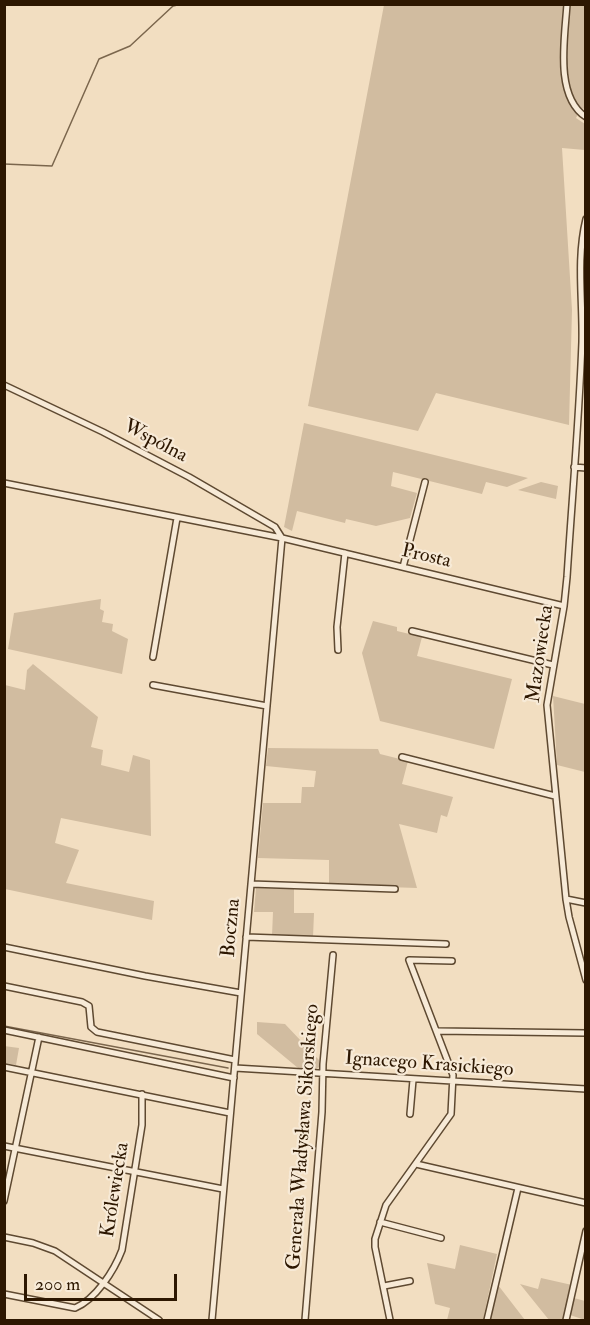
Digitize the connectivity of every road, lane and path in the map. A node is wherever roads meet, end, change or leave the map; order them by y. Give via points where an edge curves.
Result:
1 (567, 4) edge
2 (585, 117) edge
3 (585, 219) edge
4 (4, 386) edge
5 (574, 467) junction
6 (585, 468) edge
7 (425, 482) dead end
8 (4, 483) edge
9 (177, 518) junction
10 (282, 538) junction
11 (345, 553) junction
12 (403, 567) junction
13 (564, 606) junction
14 (412, 631) dead end
15 (338, 650) dead end
16 (153, 657) dead end
17 (553, 665) junction
18 (153, 685) dead end
19 (267, 706) junction
20 (402, 757) dead end
21 (555, 796) junction
22 (251, 884) junction
23 (395, 890) dead end
24 (566, 899) junction
25 (585, 903) edge
26 (246, 937) junction
27 (446, 944) dead end
28 (4, 947) edge
29 (333, 955) dead end
30 (452, 961) dead end
31 (585, 980) edge
32 (4, 986) edge
33 (241, 993) junction
34 (4, 1030) edge
35 (438, 1031) junction
36 (585, 1033) edge
37 (39, 1037) junction
38 (235, 1060) junction
39 (4, 1067) edge
40 (235, 1068) junction
41 (31, 1072) junction
42 (322, 1074) junction
43 (234, 1078) junction
44 (413, 1080) junction
45 (452, 1082) junction
46 (585, 1089) edge
47 (142, 1094) junction
48 (230, 1113) junction
49 (410, 1114) dead end
50 (4, 1146) edge
51 (16, 1148) junction
52 (416, 1164) junction
53 (134, 1172) junction
54 (518, 1188) junction
55 (223, 1189) junction
56 (4, 1201) edge
57 (585, 1203) edge
58 (380, 1222) junction
59 (585, 1231) edge
60 (4, 1237) edge
61 (441, 1238) dead end
62 (410, 1281) dead end
63 (103, 1282) junction
64 (384, 1286) junction
65 (4, 1294) edge
66 (159, 1320) edge
67 (212, 1320) edge
68 (305, 1320) edge
69 (390, 1320) edge
70 (487, 1320) edge
71 (566, 1320) edge

1 - 2 street via 566,87 573,106
3 - 5 street, Mazowiecka via 580,255 582,336
4 - 10 street, Wspólna via 189,477 275,527
5 - 6 street
5 - 13 street, Mazowiecka
7 - 12 street
8 - 9 street, Prosta
9 - 10 street, Prosta
9 - 16 street
10 - 11 street, Prosta
10 - 19 street, Boczna
11 - 12 street, Prosta
11 - 15 street
12 - 13 street, Prosta
13 - 17 street, Mazowiecka
14 - 17 street
17 - 21 street, Mazowiecka via 547,705
18 - 19 street
19 - 22 street, Boczna
20 - 21 street
21 - 24 street, Mazowiecka
22 - 23 street
22 - 26 street, Boczna
24 - 25 street
24 - 31 street, Mazowiecka
26 - 27 street
26 - 33 street, Boczna
28 - 33 street
29 - 42 street, Generała Władysława Sikorskiego
30 - 35 street via 409,960
32 - 38 street via 82,1002 89,1006 90,1025 97,1032
33 - 38 street, Boczna
34 - 37 street
35 - 36 street
35 - 45 street
37 - 41 street
37 - 43 street
38 - 40 street, Boczna
39 - 41 street
40 - 42 street, Ignacego Krasickiego
40 - 43 street, Boczna
41 - 47 street
41 - 51 street
42 - 44 street, Ignacego Krasickiego
42 - 68 street, Generała Władysława Sikorskiego
43 - 48 street, Boczna
44 - 45 street, Ignacego Krasickiego
44 - 49 street
45 - 46 street, Ignacego Krasickiego
45 - 52 street via 451,1114
47 - 48 street
47 - 53 street, Królewiecka via 142,1125
48 - 55 street, Boczna
50 - 51 street
51 - 53 street
51 - 56 street
52 - 54 street
52 - 58 street via 386,1205
53 - 55 street
53 - 63 street, Królewiecka via 122,1250
54 - 57 street
54 - 70 street
55 - 67 street, Boczna
58 - 61 street
58 - 64 street via 375,1247
59 - 71 street
60 - 63 street via 55,1251
62 - 64 street
63 - 65 street, Królewiecka via 75,1308
63 - 66 street
64 - 69 street

